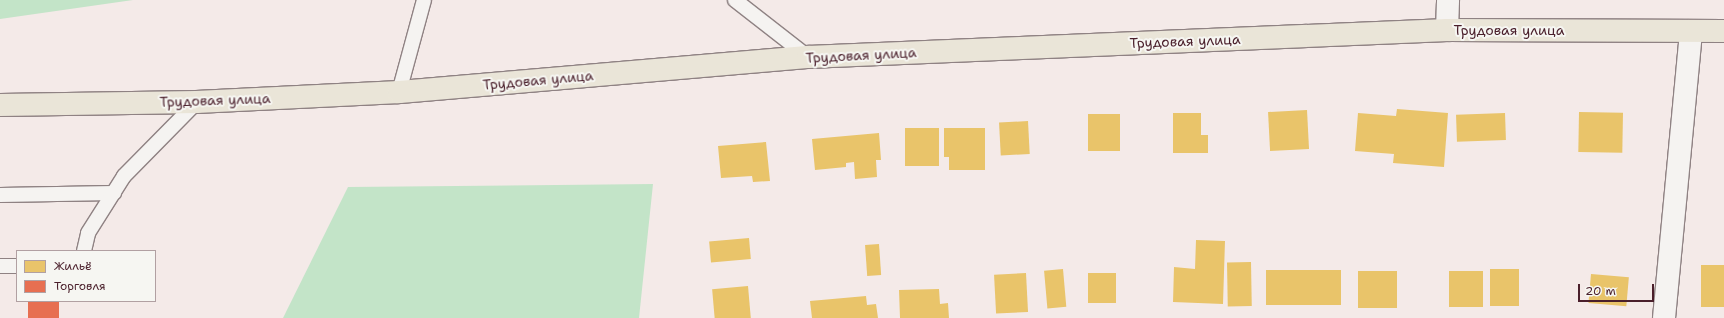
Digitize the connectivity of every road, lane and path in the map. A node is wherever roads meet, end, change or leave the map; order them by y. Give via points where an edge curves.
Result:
1 (424, 0) edge
2 (736, 0) edge
3 (1448, 0) edge
4 (1447, 30) junction
5 (1692, 31) junction
6 (1724, 31) edge
7 (808, 57) junction
8 (399, 92) junction
9 (197, 102) junction
10 (0, 105) edge
11 (114, 193) junction
12 (0, 195) edge
13 (84, 250) edge
14 (0, 266) edge
15 (16, 266) edge
16 (1664, 318) edge

1 - 8 lane
2 - 7 lane
3 - 4 street
4 - 5 main road, Трудовая улица
4 - 7 main road, Трудовая улица
5 - 6 main road, Трудовая улица
5 - 16 street
7 - 8 main road, Трудовая улица
8 - 9 main road, Трудовая улица
9 - 10 main road, Трудовая улица
9 - 11 lane via 124,176
11 - 12 lane
11 - 13 lane via 88,233
14 - 15 lane

